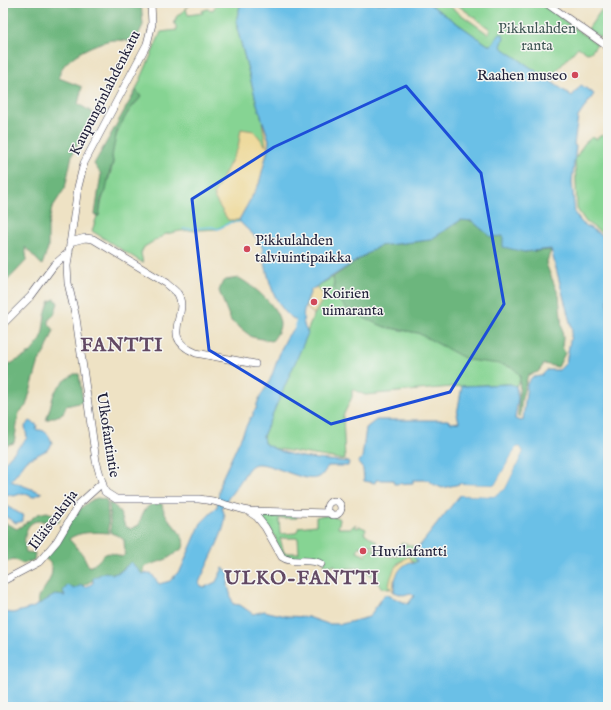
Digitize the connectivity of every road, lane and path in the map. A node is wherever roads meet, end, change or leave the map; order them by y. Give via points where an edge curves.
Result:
1 (151, 3) edge
2 (546, 3) edge
3 (608, 47) edge
4 (70, 242) junction
5 (69, 252) junction
6 (3, 324) edge
7 (255, 364) dead end
8 (102, 483) junction
9 (328, 505) junction
10 (248, 511) junction
11 (315, 512) junction
12 (330, 513) junction
13 (321, 564) dead end
14 (3, 581) edge

1 - 4 street, Kaupunginlahdenkatu via 152,24 148,44 84,163
2 - 3 street
4 - 5 street, Ulkofantintie
4 - 7 street via 85,238 93,239 174,290 180,303 177,337 189,350 196,354
5 - 6 street via 54,265 31,296
5 - 8 street, Ulkofantintie via 68,283 76,318 96,461
8 - 10 street, Ulkofantintie via 105,492 116,499 200,499
8 - 14 street, Iiläisenkuja via 79,504 57,541 38,562
9 - 11 street, Ulkofantintie
9 - 12 street
9 - 12 street via 335,501 340,505 338,513
10 - 11 street, Ulkofantintie
10 - 13 street via 265,527 282,557 287,560 314,560
11 - 12 street, Ulkofantintie

